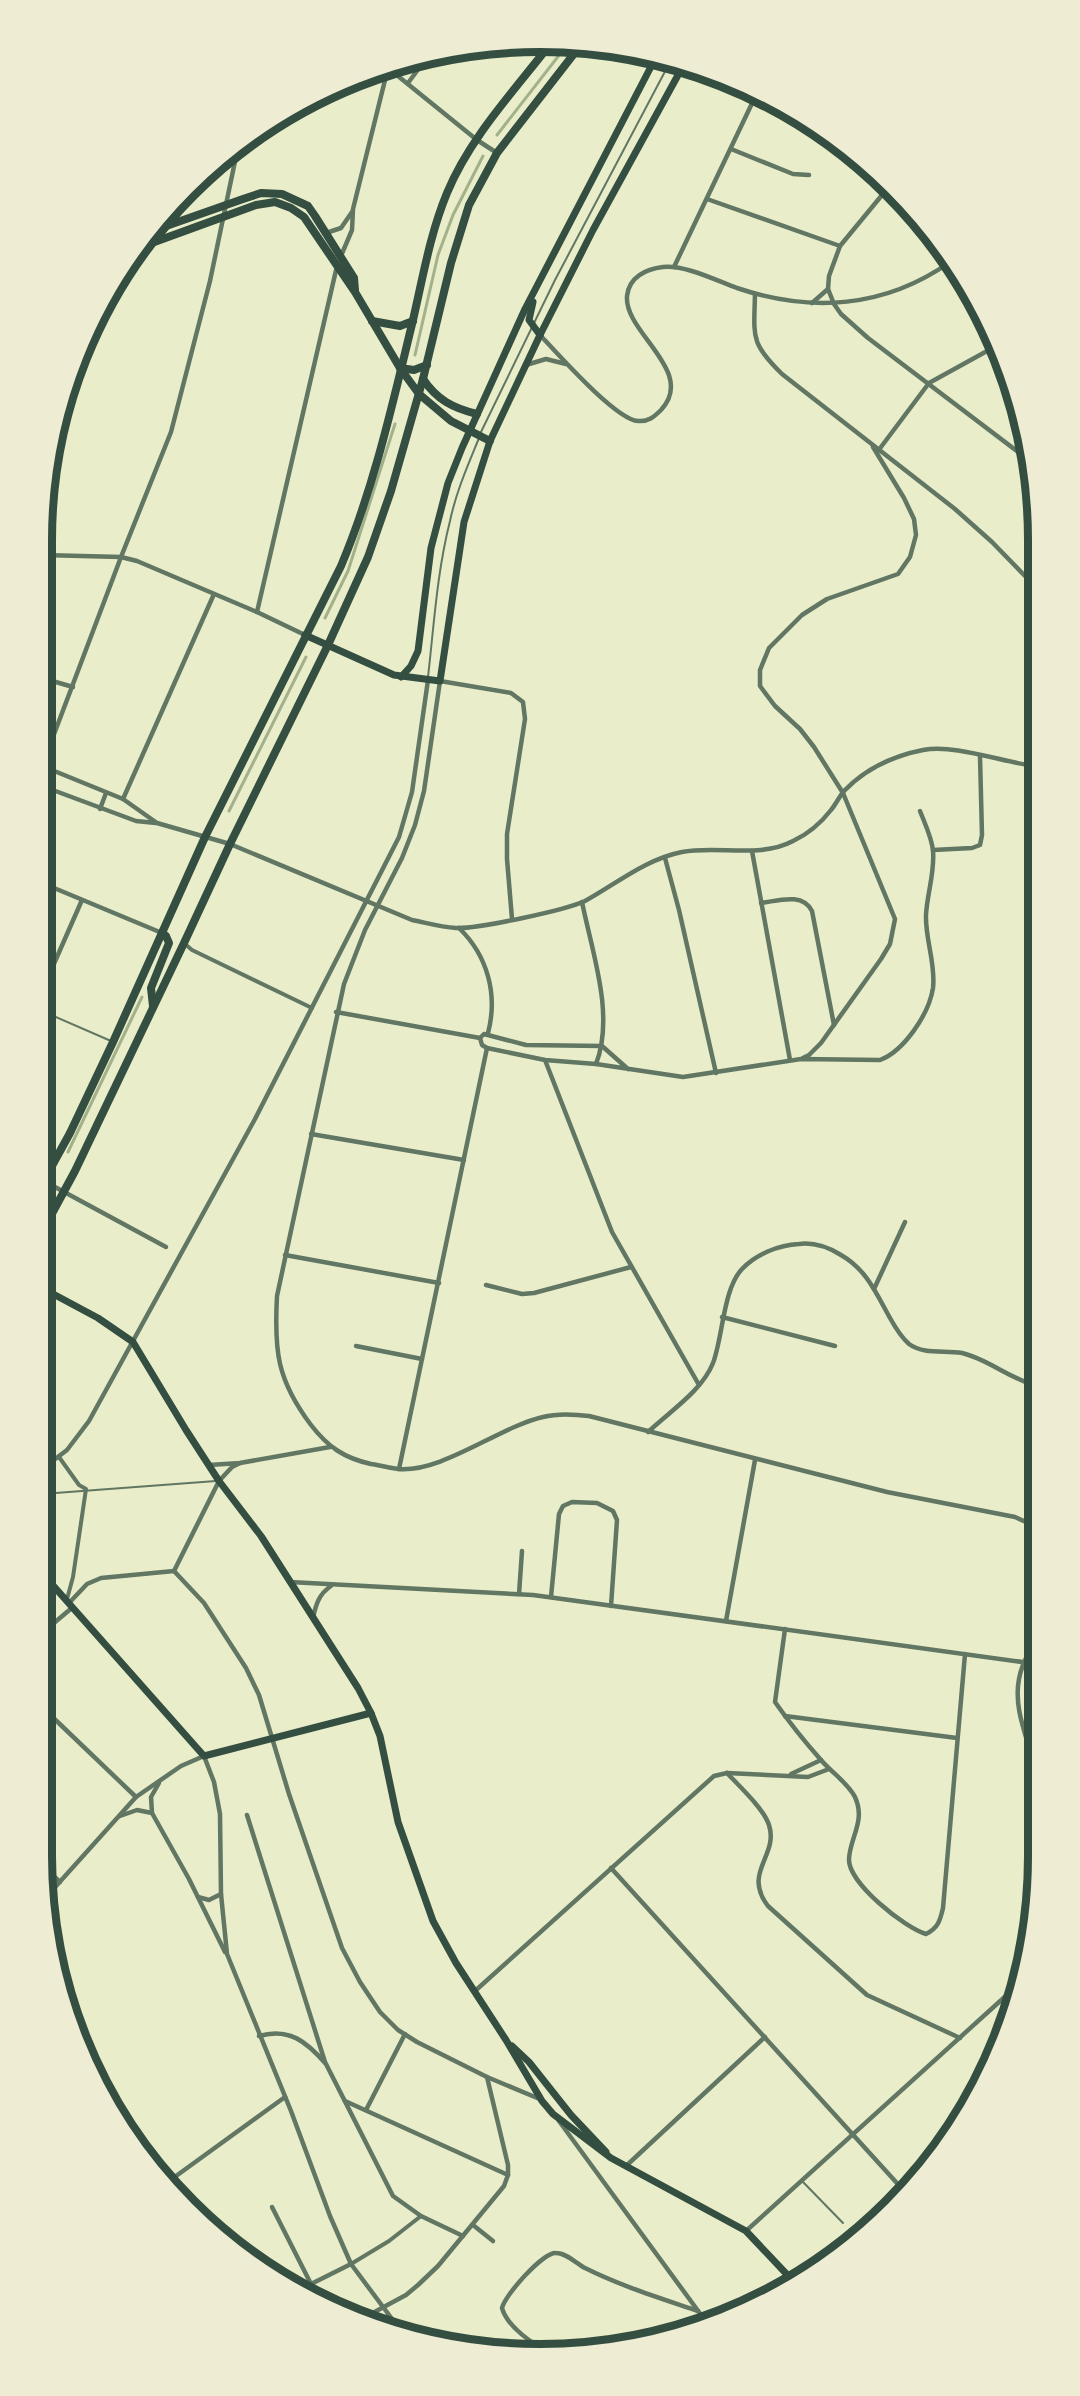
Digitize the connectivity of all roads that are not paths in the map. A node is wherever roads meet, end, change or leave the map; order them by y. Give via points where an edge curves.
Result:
1 (544, 52) edge
2 (574, 54) edge
3 (652, 66) edge
4 (419, 68) edge
5 (667, 69) edge
6 (679, 73) edge
7 (396, 74) edge
8 (386, 77) edge
9 (408, 83) junction
10 (753, 102) edge
11 (477, 140) junction
12 (731, 148) junction
13 (497, 153) junction
14 (236, 159) edge
15 (809, 175) dead end
16 (883, 193) edge
17 (707, 200) junction
18 (226, 206) junction
19 (353, 210) junction
20 (224, 216) junction
21 (167, 226) edge
22 (326, 233) junction
23 (154, 242) edge
24 (840, 246) junction
25 (328, 254) junction
26 (341, 256) junction
27 (337, 266) junction
28 (674, 267) junction
29 (943, 267) edge
30 (542, 277) junction
31 (828, 289) junction
32 (355, 292) junction
33 (755, 294) junction
34 (812, 303) junction
35 (834, 304) junction
36 (372, 321) junction
37 (413, 321) junction
38 (531, 327) junction
39 (540, 335) junction
40 (989, 350) edge
41 (427, 365) junction
42 (525, 365) junction
43 (569, 365) junction
44 (400, 368) junction
45 (423, 379) junction
46 (929, 383) junction
47 (419, 394) junction
48 (477, 414) junction
49 (469, 431) junction
50 (479, 436) junction
51 (490, 441) junction
52 (873, 447) junction
53 (878, 451) junction
54 (1019, 453) edge
55 (52, 555) edge
56 (121, 557) junction
57 (1028, 580) edge
58 (214, 594) junction
59 (256, 612) junction
60 (305, 635) junction
61 (328, 645) junction
62 (401, 677) junction
63 (428, 680) junction
64 (52, 681) edge
65 (440, 681) junction
66 (74, 687) junction
67 (52, 741) edge
68 (980, 756) junction
69 (1028, 765) edge
70 (52, 770) edge
71 (52, 790) edge
72 (106, 793) junction
73 (843, 793) junction
74 (123, 799) junction
75 (100, 809) junction
76 (920, 811) dead end
77 (157, 823) junction
78 (205, 837) junction
79 (230, 844) junction
80 (933, 850) junction
81 (752, 851) junction
82 (664, 858) junction
83 (52, 888) edge
84 (82, 900) junction
85 (368, 902) junction
86 (582, 902) junction
87 (761, 903) junction
88 (377, 906) junction
89 (512, 919) junction
90 (459, 928) junction
91 (162, 933) junction
92 (184, 943) junction
93 (52, 968) edge
94 (153, 1008) junction
95 (312, 1008) junction
96 (336, 1012) junction
97 (52, 1015) edge
98 (834, 1025) junction
99 (488, 1033) junction
100 (480, 1038) junction
101 (113, 1042) junction
102 (549, 1046) junction
103 (602, 1046) junction
104 (487, 1048) junction
105 (801, 1059) junction
106 (545, 1060) junction
107 (790, 1060) junction
108 (596, 1064) junction
109 (628, 1069) junction
110 (716, 1073) junction
111 (311, 1134) junction
112 (464, 1160) junction
113 (52, 1165) edge
114 (52, 1186) edge
115 (64, 1192) junction
116 (52, 1214) edge
117 (905, 1222) dead end
118 (166, 1247) dead end
119 (285, 1255) junction
120 (631, 1267) junction
121 (439, 1283) junction
122 (486, 1285) dead end
123 (874, 1289) junction
124 (52, 1293) edge
125 (722, 1317) junction
126 (133, 1342) junction
127 (356, 1346) dead end
128 (835, 1346) dead end
129 (422, 1359) junction
130 (1028, 1382) edge
131 (699, 1385) junction
132 (648, 1432) junction
133 (330, 1447) junction
134 (59, 1457) junction
135 (755, 1460) junction
136 (52, 1462) edge
137 (240, 1463) junction
138 (209, 1465) junction
139 (399, 1469) junction
140 (219, 1481) junction
141 (86, 1489) junction
142 (52, 1493) edge
143 (1028, 1523) edge
144 (522, 1551) dead end
145 (174, 1571) junction
146 (290, 1582) junction
147 (52, 1584) edge
148 (331, 1586) junction
149 (519, 1594) junction
150 (551, 1598) junction
151 (70, 1603) junction
152 (611, 1606) junction
153 (313, 1618) junction
154 (52, 1622) edge
155 (726, 1622) junction
156 (785, 1629) junction
157 (964, 1654) junction
158 (1028, 1656) edge
159 (1025, 1662) junction
160 (1028, 1662) edge
161 (371, 1713) junction
162 (785, 1716) junction
163 (52, 1717) edge
164 (1025, 1732) junction
165 (1028, 1732) edge
166 (957, 1738) junction
167 (273, 1739) junction
168 (1028, 1741) edge
169 (204, 1756) junction
170 (821, 1760) junction
171 (829, 1769) junction
172 (727, 1773) junction
173 (790, 1775) junction
174 (160, 1782) junction
175 (136, 1797) junction
176 (152, 1813) junction
177 (247, 1815) dead end
178 (118, 1817) junction
179 (611, 1868) junction
180 (53, 1876) edge
181 (60, 1882) junction
182 (54, 1888) edge
183 (221, 1894) junction
184 (198, 1897) junction
185 (227, 1954) junction
186 (474, 1991) junction
187 (1007, 1995) edge
188 (405, 2034) junction
189 (260, 2036) junction
190 (765, 2037) junction
191 (960, 2038) junction
192 (506, 2040) junction
193 (326, 2064) junction
194 (487, 2077) junction
195 (285, 2097) junction
196 (345, 2101) junction
197 (542, 2101) junction
198 (366, 2110) junction
199 (553, 2114) junction
200 (571, 2115) junction
201 (853, 2135) junction
202 (611, 2158) junction
203 (626, 2166) junction
204 (508, 2175) junction
205 (174, 2178) edge
206 (802, 2181) junction
207 (899, 2186) edge
208 (272, 2207) dead end
209 (421, 2216) junction
210 (843, 2223) dead end
211 (473, 2225) junction
212 (746, 2231) junction
213 (463, 2236) junction
214 (493, 2241) dead end
215 (351, 2264) junction
216 (788, 2276) edge
217 (311, 2284) joint
218 (384, 2307) junction
219 (698, 2311) junction
220 (372, 2313) edge
221 (702, 2316) edge
222 (394, 2321) edge
223 (535, 2344) edge

1 - 11 main road
2 - 13 main road
3 - 30 main road
4 - 9 street
5 - 38 lane
6 - 39 main road
7 - 9 street
8 - 19 street
9 - 11 street
10 - 12 street
11 - 13 street
11 - 37 main road via 459,169 438,219
12 - 15 street via 793,174
12 - 17 street
13 - 41 main road via 458,233
14 - 18 street
16 - 24 street
17 - 24 street
17 - 28 street
18 - 20 street
18 - 21 main road
18 - 22 main road via 261,194 282,194 308,206
19 - 22 street via 341,228
19 - 26 street via 352,230
20 - 23 main road
20 - 25 main road via 266,203 287,206 304,217
20 - 56 street via 171,432
22 - 26 main road
24 - 31 street
25 - 26 main road
25 - 27 main road
26 - 32 main road via 354,278
27 - 32 main road
27 - 59 street
28 - 33 street
28 - 43 street via 644,272 636,277 627,293 632,314 670,376 665,405 653,418 640,422 618,414
29 - 35 street via 894,291
30 - 38 main road via 530,310
30 - 48 main road
31 - 34 street
31 - 35 street
32 - 36 main road
33 - 34 street
33 - 52 street via 754,332 764,356
34 - 35 street
35 - 46 street via 868,338
36 - 37 main road via 400,326
36 - 44 main road
37 - 44 main road
38 - 39 main road
38 - 50 lane
39 - 42 main road
39 - 43 street
40 - 46 street
41 - 44 main road via 414,370
41 - 45 main road
42 - 43 street via 546,359
42 - 51 main road
44 - 47 main road
44 - 60 main road via 354,536
45 - 47 main road
45 - 48 main road via 445,403
46 - 53 street
46 - 54 street
47 - 49 main road via 438,413
47 - 61 main road via 378,530
48 - 49 main road
49 - 50 main road
49 - 62 main road via 438,516 418,651
50 - 51 main road
50 - 63 lane via 450,520
51 - 65 main road via 464,522
52 - 53 street
52 - 73 street via 914,519 916,536 907,562 898,574 827,598 802,615 769,648 760,670 760,686 766,695 800,729
53 - 57 street via 973,525
55 - 56 street
56 - 58 street
56 - 66 street
58 - 59 street
58 - 74 street
59 - 60 street
60 - 61 main road
60 - 78 main road
61 - 62 main road
61 - 79 main road
62 - 63 main road
63 - 65 main road
63 - 85 street via 408,808 399,837
64 - 66 street
65 - 88 street via 415,825
65 - 89 street via 511,693 524,702 525,719 507,834
66 - 67 street
68 - 69 street
68 - 73 street via 926,749 900,756 873,767
68 - 80 street via 982,841 977,848
70 - 72 street
71 - 75 street
72 - 74 street
72 - 75 street
73 - 81 street via 812,830 792,842
73 - 98 street via 895,919 890,944
74 - 77 street
75 - 77 street via 136,821
76 - 80 street
77 - 78 street
78 - 79 street
78 - 91 main road
79 - 85 street
79 - 92 main road
80 - 105 street via 926,916 933,988 910,1036 890,1056 880,1060
81 - 82 street via 681,852
81 - 87 street
82 - 86 street
82 - 110 street
83 - 84 street
84 - 91 street
84 - 93 street
85 - 88 street
85 - 95 street
86 - 89 street
86 - 103 street via 603,1011
87 - 98 street via 794,899 809,904
87 - 107 street
88 - 90 street via 420,922
88 - 96 street via 350,965
89 - 90 street
90 - 99 street via 471,941 488,976 492,1000
91 - 94 main road via 169,943 151,988
91 - 101 main road
92 - 94 main road
92 - 95 street
94 - 115 main road
95 - 126 street
96 - 100 street
96 - 111 street
97 - 101 lane
98 - 105 street via 810,1055
99 - 100 street
99 - 102 street via 519,1044
100 - 104 street
101 - 113 main road
102 - 103 street
102 - 106 street
103 - 108 street
103 - 109 street
104 - 106 street
104 - 112 street
105 - 107 street
106 - 108 street
106 - 120 street via 612,1232
107 - 110 street
108 - 109 street
109 - 110 street via 683,1077
111 - 112 street
111 - 119 street
112 - 121 street
114 - 115 street
115 - 116 main road
115 - 118 street
117 - 123 street
119 - 121 street
119 - 133 street via 275,1337 282,1374 298,1407
120 - 122 street via 534,1293
120 - 131 street
121 - 129 street
123 - 125 street via 856,1263 831,1249 811,1243 782,1245 741,1270
123 - 130 street via 909,1344 924,1351 963,1354
124 - 126 main road
125 - 128 street
125 - 131 street via 712,1365
126 - 134 street via 86,1426
126 - 138 main road
127 - 129 street
129 - 139 street
131 - 132 street
132 - 135 street
132 - 139 street via 589,1416 543,1417 458,1454 422,1467
133 - 137 street
133 - 139 street via 360,1461
134 - 136 street
134 - 141 street
135 - 143 street
135 - 155 street
137 - 138 street
137 - 140 street
138 - 140 main road
140 - 141 lane
140 - 145 street
140 - 146 main road
141 - 142 lane
141 - 151 street
144 - 149 street
145 - 151 street via 101,1578 87,1584
145 - 167 street via 204,1603 246,1668
146 - 148 street
146 - 153 main road
147 - 151 main road
148 - 149 street
148 - 153 street via 318,1599
149 - 150 street
150 - 152 street
150 - 152 street via 559,1514 563,1506 572,1502 597,1503 613,1511 617,1520
151 - 154 street
151 - 169 main road
152 - 155 street
153 - 161 main road
155 - 156 street
156 - 157 street
156 - 162 street via 775,1702
157 - 159 street
157 - 166 street
158 - 159 street
159 - 160 street
159 - 164 street via 1019,1677 1018,1705
161 - 167 main road
161 - 186 main road via 380,1736 398,1822 426,1905
162 - 166 street
162 - 170 street
163 - 175 street
164 - 165 street
164 - 168 street
166 - 171 street via 942,1908 935,1930 926,1934 909,1927 880,1903 850,1869 849,1858 860,1816 858,1806 854,1795
167 - 169 main road
167 - 188 street via 342,1948 380,2012
169 - 174 street via 181,1766
169 - 183 street via 220,1814
170 - 171 street
170 - 173 street
171 - 173 street via 815,1776
172 - 173 street
172 - 179 street via 707,1781
172 - 191 street via 768,1823 771,1834 757,1884 768,1906 858,1989
174 - 175 street
174 - 176 street via 151,1797
175 - 178 street
176 - 178 street via 137,1810
176 - 184 street
177 - 193 street
178 - 181 street
179 - 186 street
179 - 190 street
180 - 181 street
181 - 182 street
183 - 184 street via 208,1900
183 - 185 street
184 - 185 street
185 - 189 street
186 - 192 main road
187 - 191 street
188 - 194 street
188 - 198 street
189 - 193 street via 285,2033 303,2040
189 - 195 street
190 - 201 street
190 - 203 street
191 - 201 street
192 - 197 main road
192 - 200 main road
193 - 196 street
194 - 197 street
194 - 204 street
195 - 205 street
195 - 215 street
196 - 198 street
196 - 209 street via 393,2196
197 - 199 main road
197 - 200 main road
198 - 204 street
199 - 202 main road
199 - 219 street
200 - 202 main road
201 - 206 street
201 - 207 street
202 - 203 main road
203 - 212 main road
204 - 211 street
206 - 210 lane
206 - 212 street
208 - 217 street
209 - 213 street
209 - 215 street
211 - 213 street
211 - 214 street
212 - 216 main road
213 - 218 street via 418,2285
215 - 217 street
215 - 218 street
218 - 220 street
218 - 222 street
219 - 221 street
219 - 223 street via 624,2285 560,2253 550,2254 528,2272 502,2308 505,2317

